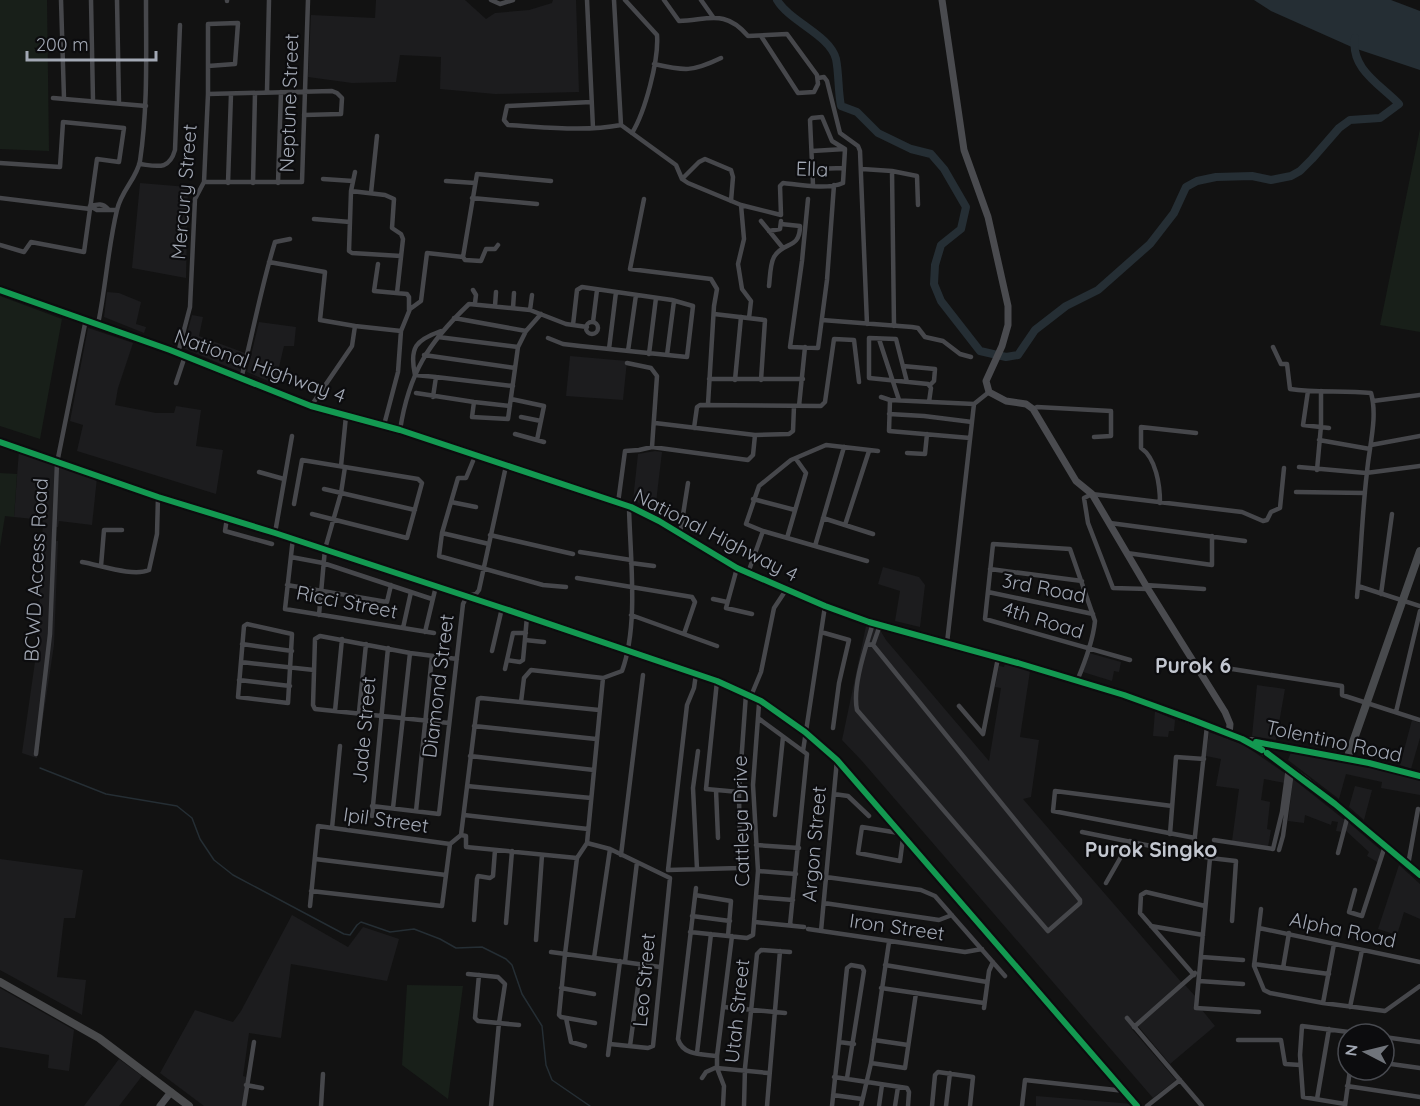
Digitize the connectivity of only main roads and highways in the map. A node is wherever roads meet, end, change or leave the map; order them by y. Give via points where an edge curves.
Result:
1 (0, 290) edge
2 (1420, 551) edge
3 (1242, 739) junction
4 (1270, 744) junction
5 (1267, 753) junction
6 (1347, 759) junction
7 (1420, 776) edge
8 (1420, 875) edge
9 (0, 982) edge
10 (189, 1106) edge

1 - 3 main road, National Highway 4 via 181,354 311,406 400,430 629,507 736,568 825,606 1124,695
2 - 6 main road
3 - 4 main road, Tolentino Road
3 - 5 main road, National Highway 4
4 - 5 main road
4 - 6 main road, Tolentino Road
5 - 8 main road, National Highway 4
6 - 7 main road, Tolentino Road
9 - 10 highway via 99,1038

